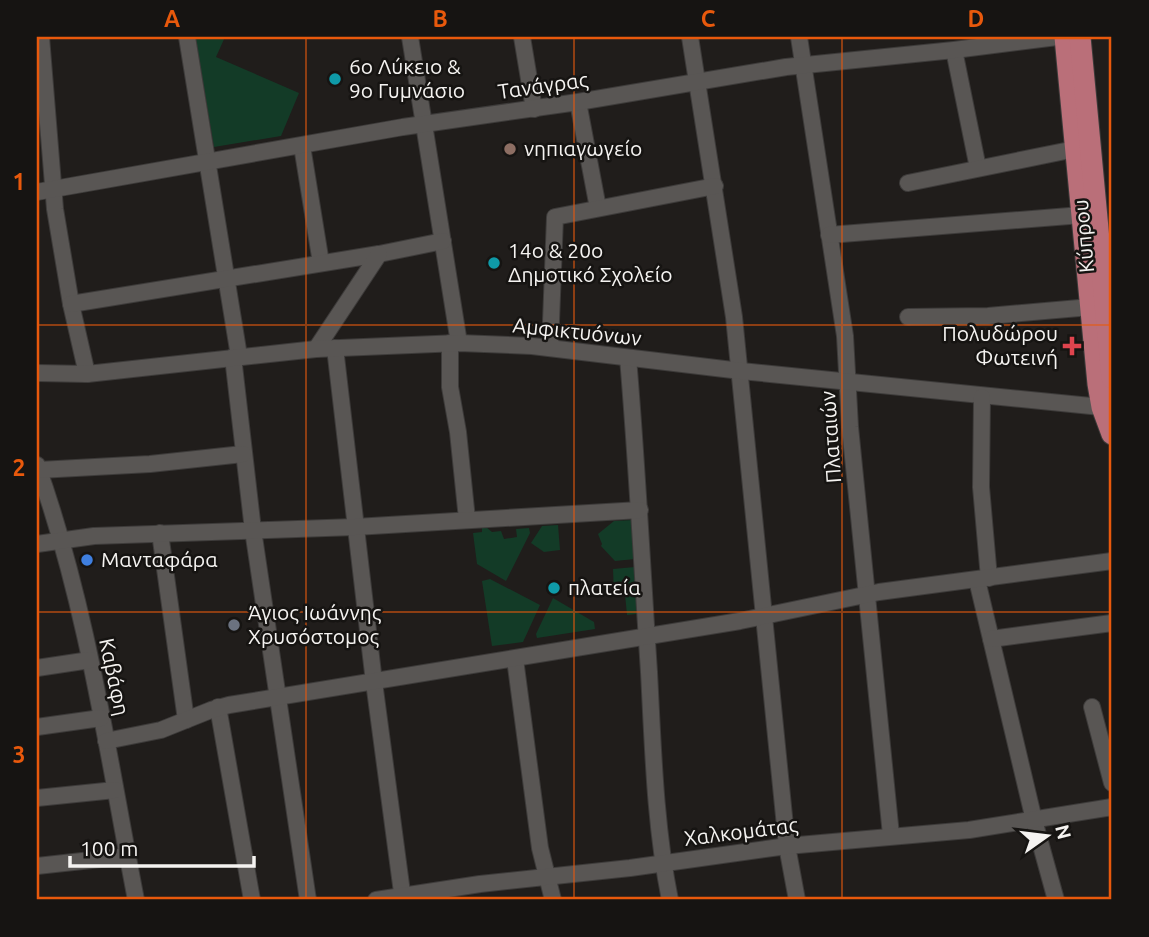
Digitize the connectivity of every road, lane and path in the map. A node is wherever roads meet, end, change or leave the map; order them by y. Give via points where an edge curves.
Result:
1 (41, 37) edge
2 (187, 37) edge
3 (410, 37) edge
4 (523, 37) edge
5 (690, 37) edge
6 (799, 37) edge
7 (1057, 37) edge
8 (1065, 37) edge
9 (1080, 37) edge
10 (954, 50) junction
11 (803, 64) junction
12 (697, 81) junction
13 (578, 102) junction
14 (534, 109) junction
15 (424, 124) junction
16 (302, 146) junction
17 (1075, 149) junction
18 (208, 163) junction
19 (978, 168) junction
20 (908, 183) dead end
21 (715, 186) junction
22 (54, 189) junction
23 (37, 192) edge
24 (598, 208) junction
25 (1097, 219) edge
26 (830, 235) junction
27 (443, 241) junction
28 (379, 254) junction
29 (321, 263) junction
30 (227, 277) junction
31 (71, 304) junction
32 (1091, 307) junction
33 (908, 317) dead end
34 (454, 343) junction
35 (335, 348) junction
36 (550, 348) junction
37 (316, 349) junction
38 (236, 357) junction
39 (628, 358) junction
40 (741, 371) junction
41 (37, 373) edge
42 (87, 374) junction
43 (1112, 378) edge
44 (848, 383) junction
45 (982, 397) junction
46 (1107, 407) edge
47 (1112, 434) edge
48 (243, 454) junction
49 (38, 467) edge
50 (640, 510) junction
51 (467, 519) junction
52 (355, 527) junction
53 (253, 530) junction
54 (160, 533) junction
55 (61, 540) junction
56 (37, 544) edge
57 (1112, 561) edge
58 (983, 579) junction
59 (866, 595) junction
60 (764, 616) junction
61 (1112, 623) edge
62 (646, 636) junction
63 (991, 639) junction
64 (515, 659) junction
65 (90, 660) junction
66 (37, 668) edge
67 (374, 682) junction
68 (278, 698) junction
69 (1092, 707) dead end
70 (218, 708) junction
71 (102, 718) junction
72 (186, 720) junction
73 (37, 727) edge
74 (106, 741) junction
75 (1112, 783) edge
76 (115, 790) junction
77 (37, 798) edge
78 (1112, 807) edge
79 (1034, 820) junction
80 (891, 835) junction
81 (787, 846) junction
82 (128, 856) junction
83 (663, 863) junction
84 (37, 866) edge
85 (547, 877) junction
86 (402, 898) edge
87 (136, 900) edge
88 (251, 900) edge
89 (308, 900) edge
90 (376, 900) edge
91 (553, 900) edge
92 (670, 900) edge
93 (797, 900) edge
94 (1056, 900) edge

1 - 22 street
2 - 18 street
3 - 15 street
4 - 14 street
5 - 12 street
6 - 11 street, Πλαταιών
7 - 10 street, Τανάγρας
8 - 17 main road, Κύπρου
9 - 25 main road, Κύπρου
10 - 11 street, Τανάγρας
10 - 19 street
11 - 12 street, Τανάγρας
11 - 26 street, Πλαταιών
12 - 13 street, Τανάγρας
12 - 21 street
13 - 14 street, Τανάγρας
13 - 24 street
14 - 15 street, Τανάγρας
15 - 16 street, Τανάγρας
15 - 27 street
16 - 18 street, Τανάγρας
16 - 29 street
17 - 19 street
17 - 25 main road, Κύπρου
18 - 22 street, Τανάγρας
18 - 30 street
19 - 20 street
21 - 24 street
21 - 40 street
22 - 23 street, Τανάγρας
22 - 31 street
24 - 36 street via 555,217
25 - 26 street
25 - 32 main road, Κύπρου
25 - 43 main road, Κύπρου
26 - 44 street, Πλαταιών
27 - 28 street
27 - 34 street
28 - 29 street
28 - 37 street
29 - 30 street
30 - 31 street
30 - 38 street
31 - 42 street
32 - 33 street
32 - 46 main road, Κύπρου
34 - 35 street, Αμφικτυόνων
34 - 36 street, Αμφικτυόνων
34 - 51 street via 450,387
35 - 37 street, Αμφικτυόνων
35 - 52 street
36 - 39 street, Αμφικτυόνων
37 - 38 street, Αμφικτυόνων
38 - 42 street, Αμφικτυόνων
38 - 48 street
39 - 40 street, Αμφικτυόνων
39 - 50 street
40 - 44 street, Αμφικτυόνων
40 - 60 street
41 - 42 street, Αμφικτυόνων
44 - 45 street, Αμφικτυόνων
44 - 59 street, Πλαταιών
45 - 46 street, Αμφικτυόνων
45 - 58 street
46 - 47 main road, Κύπρου
48 - 49 street via 150,464
48 - 53 street
49 - 55 street, Καβάφη
50 - 51 street
50 - 62 street
51 - 52 street
52 - 53 street
52 - 67 street
53 - 54 street
53 - 68 street
54 - 55 street
54 - 72 street
55 - 56 street
55 - 65 street, Καβάφη
57 - 58 street
58 - 59 street
58 - 63 street
59 - 60 street
59 - 80 street, Πλαταιών
60 - 62 street
60 - 81 street
61 - 63 street
62 - 64 street
62 - 83 street
63 - 79 street
64 - 67 street
64 - 85 street
65 - 66 street
65 - 71 street, Καβάφη
67 - 68 street
67 - 86 street
68 - 70 street
68 - 89 street
69 - 75 street
70 - 72 street
70 - 88 street
71 - 73 street
71 - 74 street, Καβάφη
72 - 74 street
74 - 76 street, Καβάφη
76 - 77 street
76 - 82 street, Καβάφη
78 - 79 street, Χαλκομάτας
79 - 80 street, Χαλκομάτας
79 - 94 street
80 - 81 street, Χαλκομάτας
81 - 83 street, Χαλκομάτας
81 - 93 street
82 - 84 street
82 - 87 street, Καβάφη
83 - 85 street, Χαλκομάτας
83 - 92 street
85 - 86 street, Χαλκομάτας
85 - 91 street
86 - 90 street, Χαλκομάτας

